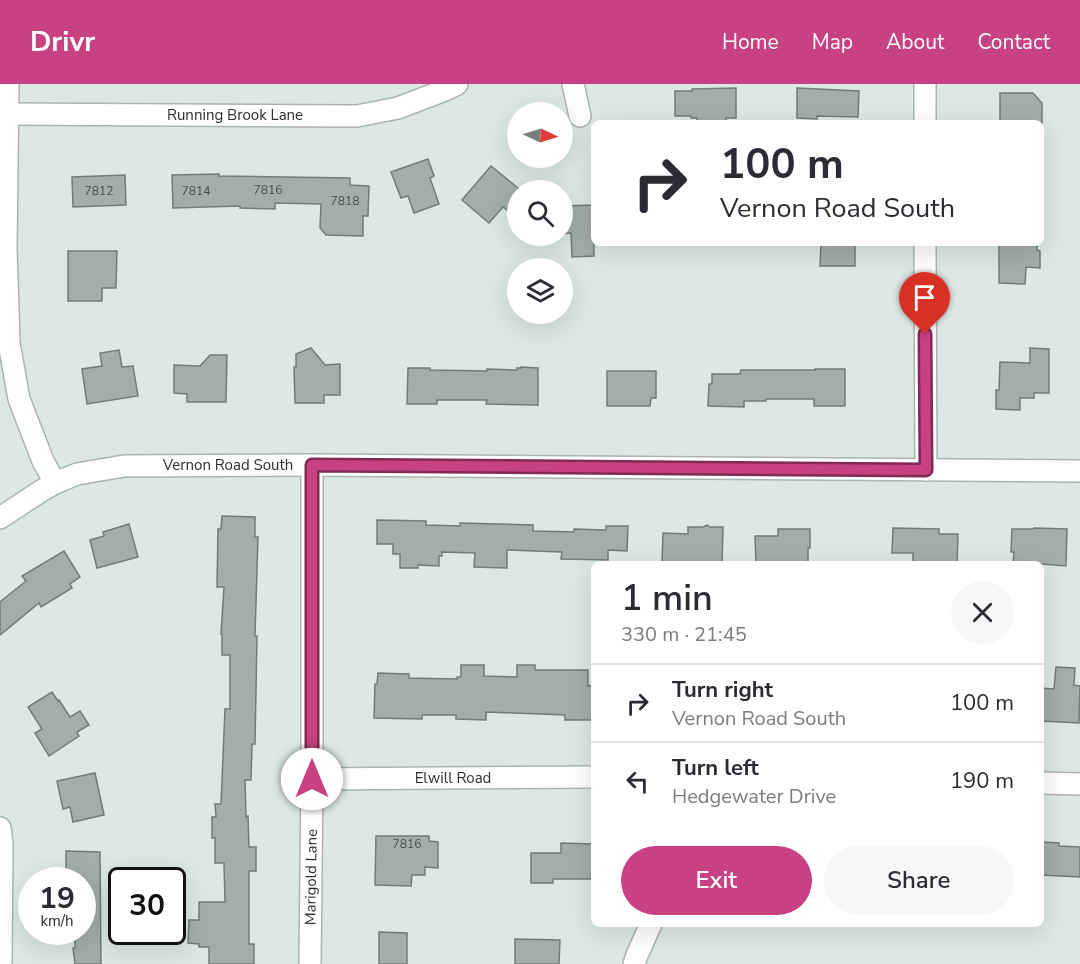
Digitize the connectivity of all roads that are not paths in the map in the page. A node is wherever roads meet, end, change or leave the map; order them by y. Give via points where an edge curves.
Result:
1 (8, 84) edge
2 (458, 84) edge
3 (573, 84) edge
4 (925, 84) edge
5 (8, 114) junction
6 (580, 116) dead end
7 (925, 120) edge
8 (925, 246) edge
9 (3, 248) edge
10 (312, 465) junction
11 (926, 470) junction
12 (1080, 471) edge
13 (55, 483) junction
14 (0, 518) edge
15 (591, 777) edge
16 (312, 779) junction
17 (1044, 783) edge
18 (1080, 784) edge
19 (0, 828) edge
20 (650, 927) edge
21 (1, 964) edge
22 (310, 964) edge
23 (634, 964) edge

1 - 5 street
2 - 5 street, Running Brook Lane via 398,108 357,116
3 - 6 street
4 - 7 street
5 - 9 street
8 - 11 street
9 - 13 street via 9,343 19,399
10 - 11 street, Vernon Road South
10 - 13 street, Vernon Road South via 124,466 77,474
10 - 16 street, Marigold Lane
11 - 12 street, Vernon Road South
13 - 14 street, Vernon Road South
15 - 16 street, Elwill Road
16 - 22 street, Marigold Lane
17 - 18 street
19 - 21 street
20 - 23 street

